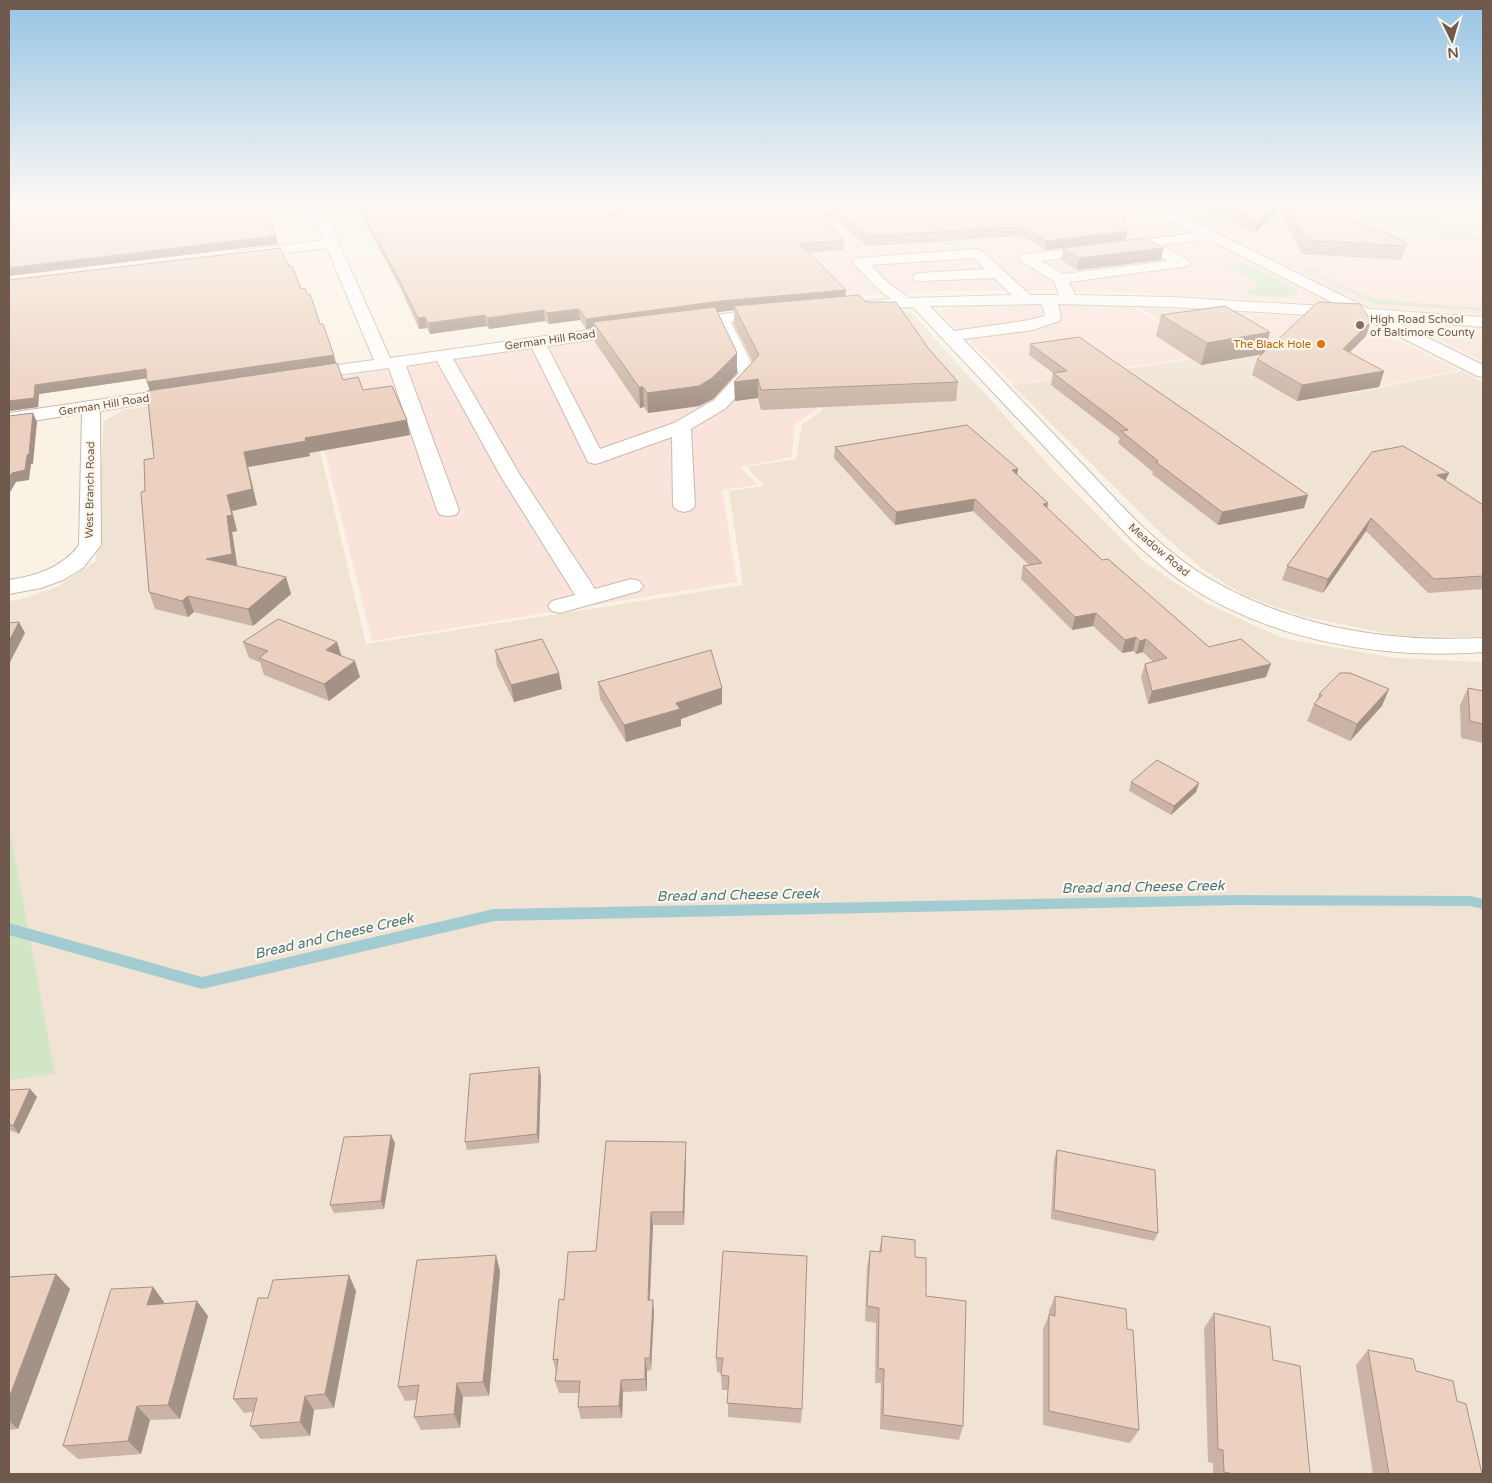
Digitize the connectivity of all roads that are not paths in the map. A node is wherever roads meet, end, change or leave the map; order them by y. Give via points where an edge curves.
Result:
1 (347, 274) edge
2 (872, 274) edge
3 (974, 274) edge
4 (998, 274) edge
5 (1052, 274) edge
6 (1083, 274) edge
7 (1288, 274) edge
8 (920, 277) junction
9 (1060, 279) junction
10 (877, 280) junction
11 (1025, 298) junction
12 (1049, 298) junction
13 (1068, 299) junction
14 (943, 300) junction
15 (911, 302) junction
16 (842, 306) edge
17 (787, 311) edge
18 (1367, 314) junction
19 (722, 318) junction
20 (1483, 322) edge
21 (671, 324) edge
22 (651, 326) edge
23 (950, 336) junction
24 (537, 342) junction
25 (442, 355) junction
26 (390, 363) junction
27 (1483, 372) edge
28 (284, 378) edge
29 (197, 391) edge
30 (91, 406) junction
31 (9, 419) edge
32 (681, 427) junction
33 (684, 506) dead end
34 (448, 510) dead end
35 (631, 586) dead end
36 (9, 587) edge
37 (588, 597) junction
38 (560, 606) dead end
39 (1483, 645) edge

1 - 26 street
2 - 10 street, Meadow Road
3 - 8 street
4 - 11 street
5 - 9 street
6 - 9 street
7 - 18 street
8 - 10 street
8 - 14 street
9 - 13 street
10 - 15 street, Meadow Road
11 - 12 street
11 - 14 street
12 - 13 street
12 - 23 street via 1053,318 1033,325
13 - 18 street
14 - 15 street
15 - 16 street
15 - 23 street, Meadow Road
17 - 19 street
18 - 20 street
18 - 27 street
19 - 21 street
19 - 32 street via 748,374 720,404
22 - 24 street, German Hill Road
23 - 39 street, Meadow Road via 1134,531 1189,576 1216,593 1243,606 1324,633 1412,645
24 - 25 street, German Hill Road
24 - 32 street via 595,458
25 - 26 street, German Hill Road
25 - 37 street via 510,475
26 - 28 street, German Hill Road
26 - 34 street
29 - 30 street, German Hill Road
30 - 31 street, German Hill Road
30 - 36 street, West Branch Road via 90,545 76,564 45,579
32 - 33 street
35 - 37 street
37 - 38 street

